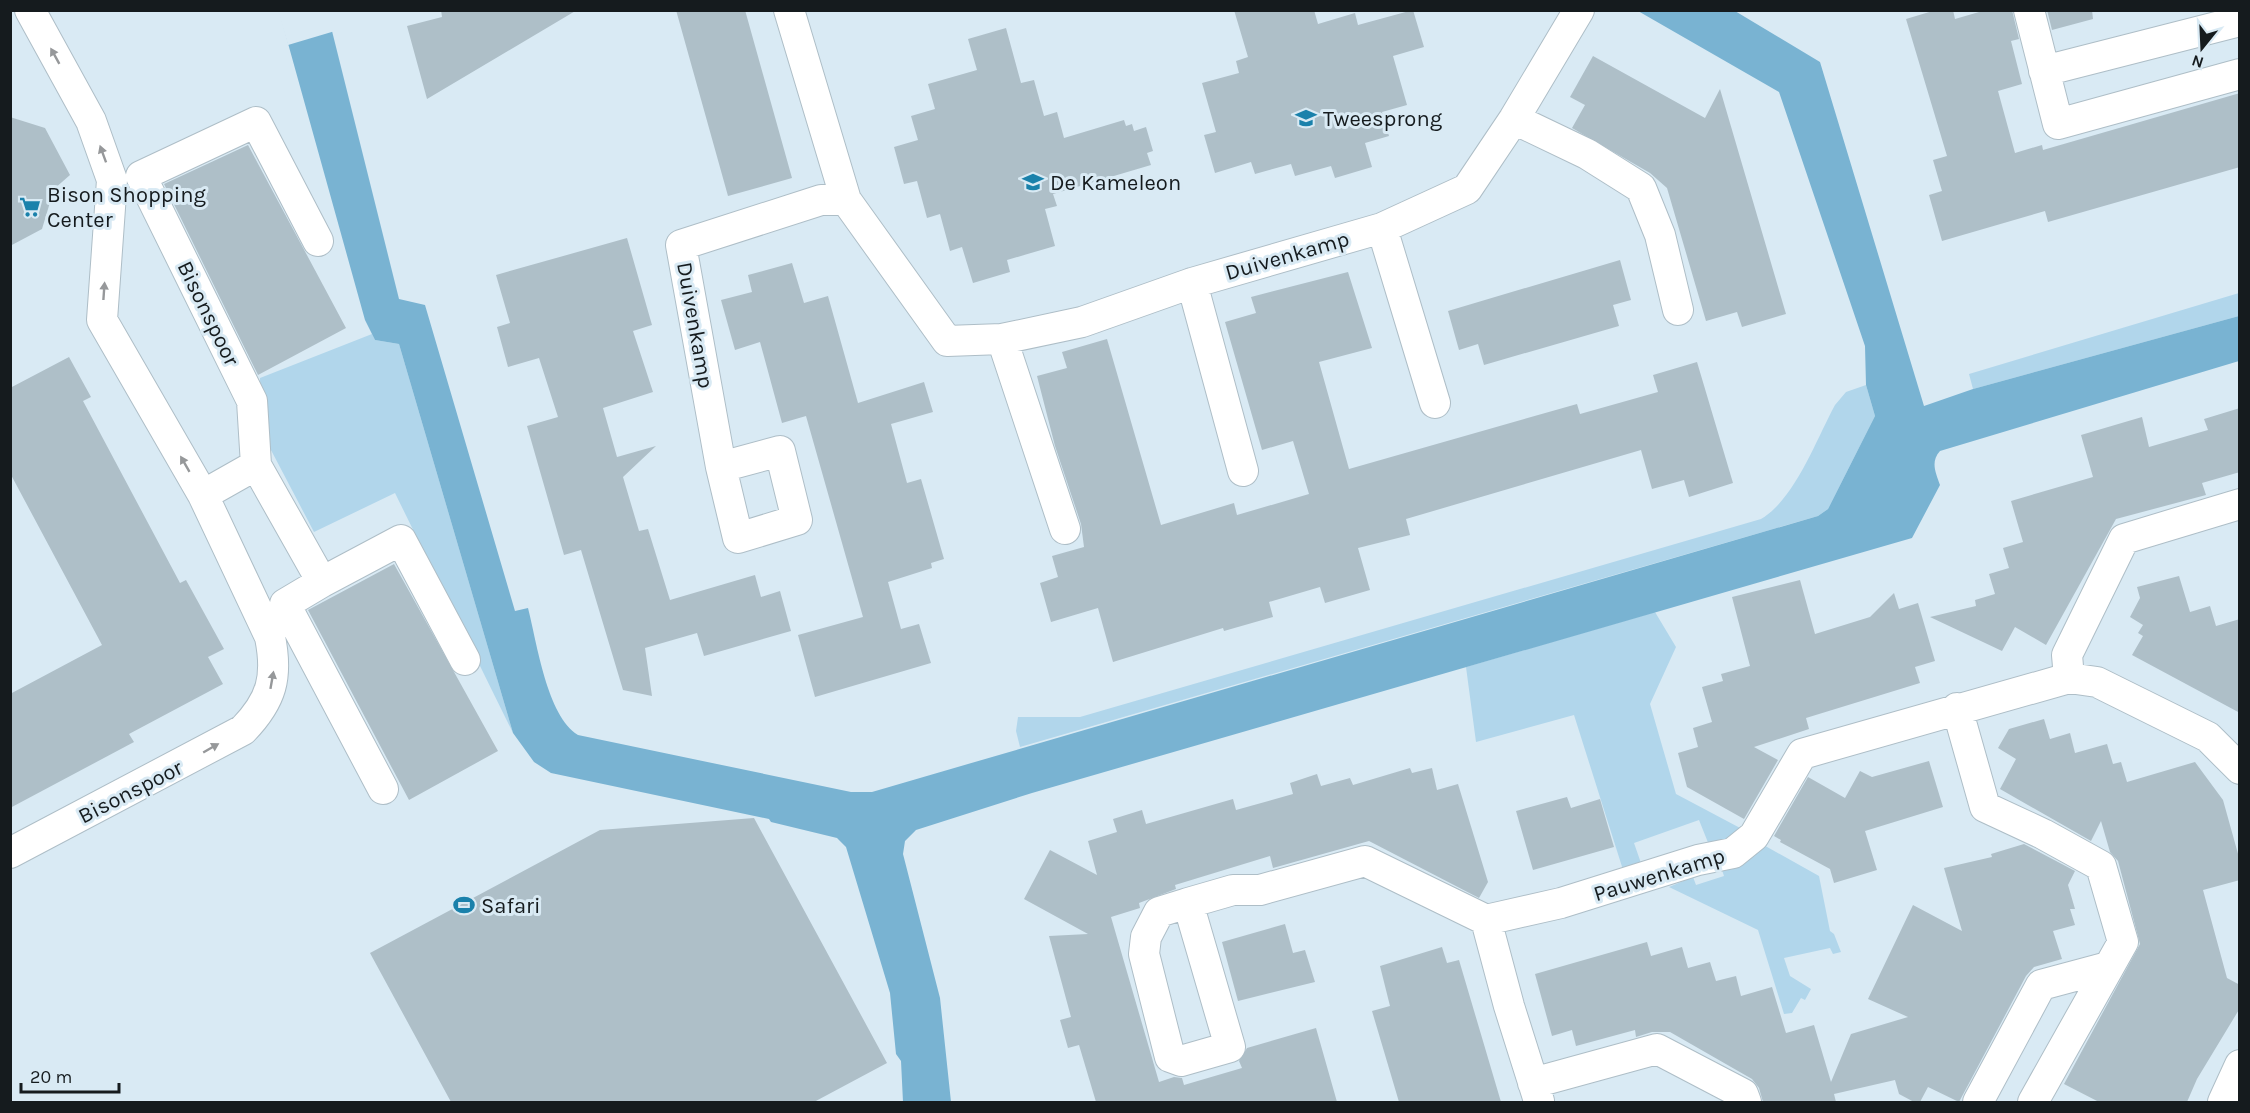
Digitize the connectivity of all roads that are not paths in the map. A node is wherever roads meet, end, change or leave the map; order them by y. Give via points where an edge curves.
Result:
1 (30, 10) edge
2 (789, 10) edge
3 (1579, 10) edge
4 (2029, 10) edge
5 (2240, 21) edge
6 (2044, 71) junction
7 (2240, 74) edge
8 (1514, 119) junction
9 (846, 200) junction
10 (1382, 228) junction
11 (318, 241) dead end
12 (1192, 283) junction
13 (1678, 310) dead end
14 (1002, 339) junction
15 (1435, 403) dead end
16 (256, 465) junction
17 (721, 467) dead end
18 (1243, 471) dead end
19 (203, 495) junction
20 (2240, 504) edge
21 (1065, 529) dead end
22 (322, 582) junction
23 (465, 660) dead end
24 (2069, 678) junction
25 (1957, 708) junction
26 (2240, 769) edge
27 (382, 789) dead end
28 (10, 853) edge
29 (1188, 903) junction
30 (1485, 920) junction
31 (2108, 967) junction
32 (2240, 1065) edge
33 (1536, 1093) edge
34 (1746, 1102) edge
35 (1978, 1102) edge
36 (2033, 1102) edge
37 (2223, 1102) edge

19 -> 1 street, Bisonspoor via 102,320 112,180 91,121
2 - 9 street, Duivenkamp
3 - 8 street, Duivenkamp
4 - 6 street
5 - 6 street
6 - 7 street via 2058,124
8 - 10 street, Duivenkamp via 1467,189
8 - 13 street via 1587,153 1641,188 1660,235
9 - 14 street, Duivenkamp via 947,341
9 - 17 street, Duivenkamp via 821,200 681,245
10 - 12 street, Duivenkamp
10 - 15 street
11 - 16 street, Bisonspoor via 256,122 141,176 252,401
12 - 14 street, Duivenkamp via 1082,322
12 - 18 street
14 - 21 street
16 - 19 street
16 - 22 street, Bisonspoor
28 -> 19 street, Bisonspoor via 206,751 243,730 261,711 271,687 274,661 270,637
20 - 24 street via 2124,539 2067,655
22 - 23 street via 401,540
22 - 27 street via 285,604
24 - 25 street, Pauwenkamp
24 - 26 street, Pauwenkamp via 2097,682 2208,736
25 - 30 street, Pauwenkamp via 1802,754 1754,836 1733,853 1698,860 1561,903
25 - 31 street via 1985,807 2101,866 2123,942
29 - 29 street via 1230,1047 1181,1061 1170,1057 1144,954 1146,937 1159,912
29 - 30 street via 1233,890 1260,890 1365,861
30 - 33 street
31 - 35 street via 2041,985
31 - 36 street
32 - 37 street
33 - 34 street via 1658,1049 1743,1094

